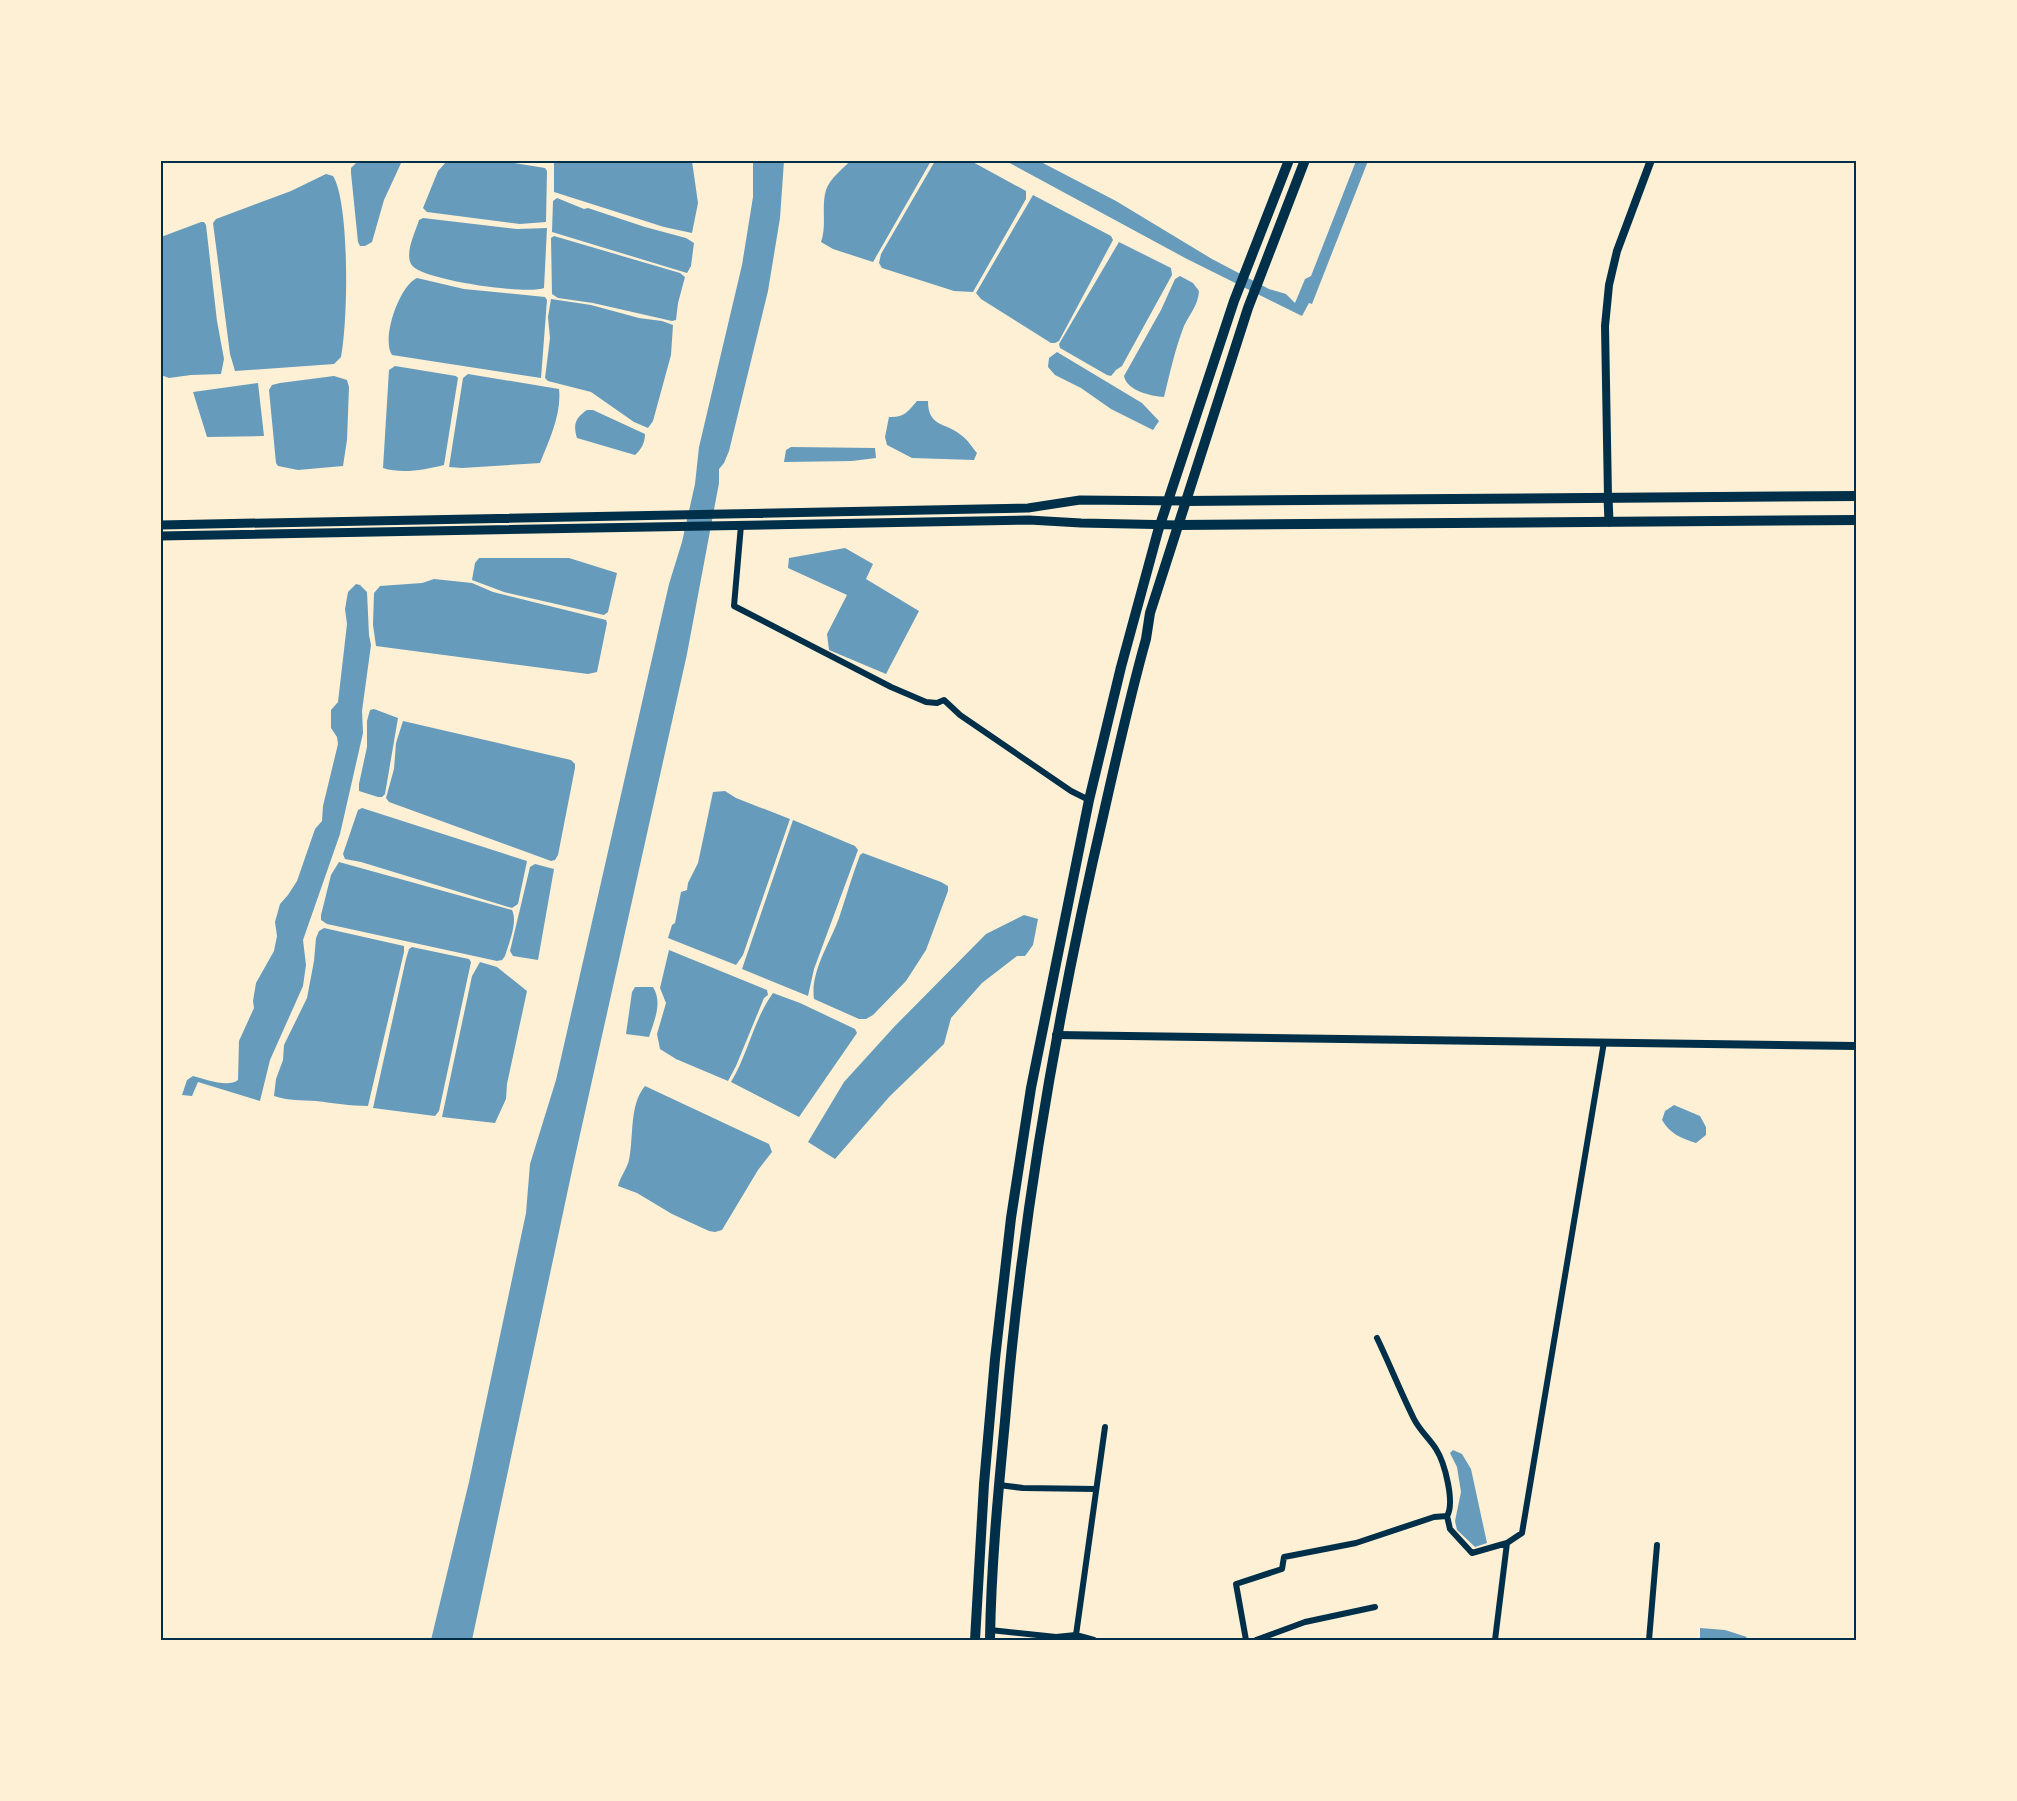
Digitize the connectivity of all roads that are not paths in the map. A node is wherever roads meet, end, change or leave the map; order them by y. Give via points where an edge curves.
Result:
1 (1289, 160) edge
2 (1305, 160) edge
3 (1651, 160) edge
4 (1857, 495) edge
5 (1608, 497) junction
6 (1169, 501) junction
7 (1186, 501) junction
8 (1857, 520) edge
9 (1609, 522) junction
10 (1161, 524) junction
11 (160, 525) edge
12 (737, 525) junction
13 (1179, 525) junction
14 (160, 536) edge
15 (1089, 800) junction
16 (1056, 1035) junction
17 (1604, 1042) junction
18 (1857, 1046) edge
19 (1377, 1338) dead end
20 (1105, 1427) dead end
21 (999, 1485) junction
22 (1096, 1489) junction
23 (1447, 1516) junction
24 (1507, 1543) junction
25 (1657, 1545) dead end
26 (1375, 1607) dead end
27 (975, 1627) junction
28 (990, 1635) edge
29 (1076, 1635) junction
30 (975, 1641) edge
31 (1094, 1641) edge
32 (1246, 1641) edge
33 (1256, 1641) edge
34 (1495, 1641) edge
35 (1649, 1641) edge

1 - 6 main road via 1234,301
2 - 7 main road via 1248,308
3 - 5 street via 1617,251 1609,285 1605,326
4 - 5 main road
5 - 7 main road
5 - 9 main road
6 - 7 main road
6 - 10 main road
6 - 11 main road via 1080,500 1028,508
7 - 13 main road
8 - 9 main road
9 - 13 main road
10 - 12 main road via 1029,520
10 - 13 main road
10 - 15 main road
12 - 14 main road
12 - 15 street via 734,606 891,687 926,702 944,700 960,715
13 - 16 main road via 1150,614
15 - 27 main road via 1031,1088 1011,1218 995,1359
16 - 17 street
16 - 21 main road via 1026,1221
17 - 18 street
17 - 24 street via 1522,1533
19 - 23 street via 1415,1420 1437,1450 1450,1495 1451,1510
20 - 22 street
21 - 22 street
21 - 28 main road
22 - 29 street
23 - 24 street via 1450,1529 1472,1553
23 - 32 street via 1356,1543 1284,1557 1282,1569 1236,1584
24 - 34 street
25 - 35 street
26 - 33 street via 1305,1622
27 - 28 main road
27 - 30 main road
28 - 29 street
29 - 31 street

